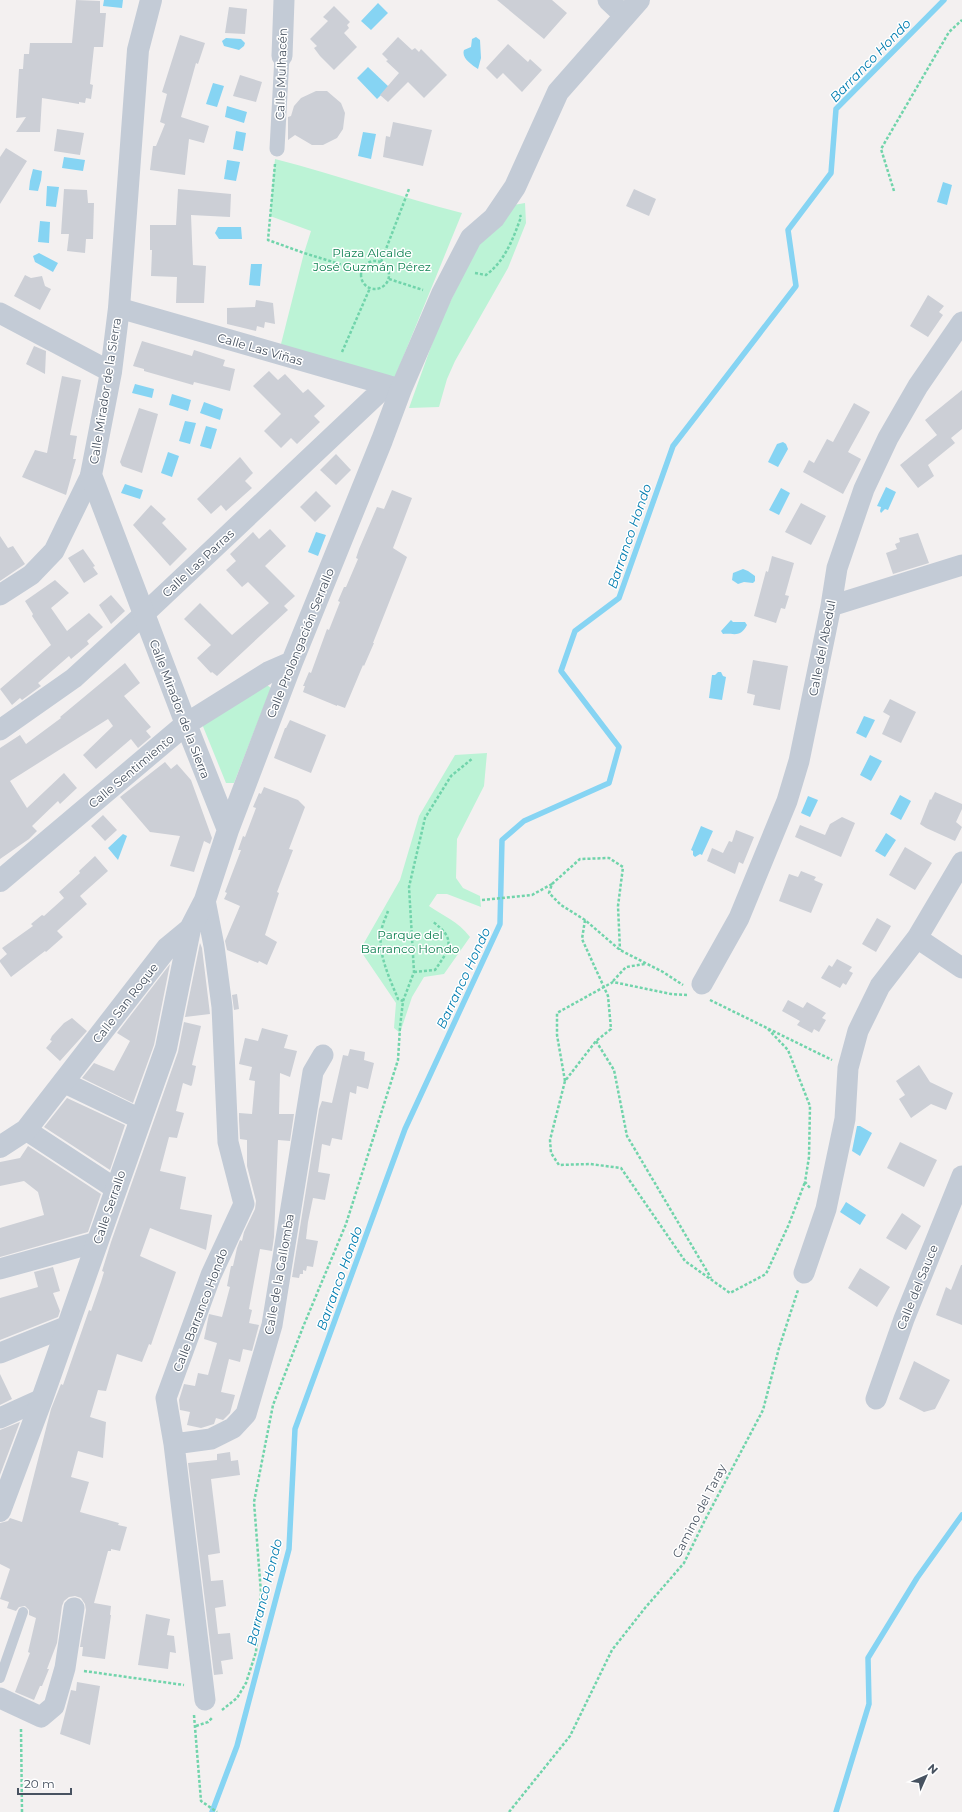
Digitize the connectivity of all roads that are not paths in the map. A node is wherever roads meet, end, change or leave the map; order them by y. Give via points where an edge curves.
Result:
1 (151, 0) edge
2 (284, 0) edge
3 (608, 0) edge
4 (639, 0) edge
5 (625, 16) junction
6 (282, 56) joint
7 (277, 149) road end
8 (119, 308) junction
9 (0, 313) edge
10 (962, 322) edge
11 (111, 372) junction
12 (394, 387) junction
13 (91, 476) junction
14 (962, 565) edge
15 (0, 595) edge
16 (831, 606) junction
17 (144, 614) junction
18 (292, 662) junction
19 (186, 724) junction
20 (0, 730) edge
21 (228, 830) junction
22 (962, 862) edge
23 (0, 881) edge
24 (205, 900) junction
25 (190, 929) junction
26 (917, 938) junction
27 (962, 968) edge
28 (697, 991) road end
29 (323, 1055) dead end
30 (63, 1082) junction
31 (140, 1119) junction
32 (26, 1130) junction
33 (0, 1147) edge
34 (962, 1176) edge
35 (116, 1189) junction
36 (97, 1242) junction
37 (0, 1269) edge
38 (804, 1273) road end
39 (68, 1326) junction
40 (0, 1353) edge
41 (42, 1399) junction
42 (876, 1399) dead end
43 (0, 1418) edge
44 (174, 1444) junction
45 (0, 1511) edge
46 (74, 1608) dead end
47 (23, 1612) dead end
48 (0, 1678) edge
49 (0, 1698) edge
50 (208, 1710) road end

1 - 8 street, Calle Mirador de la Sierra via 138,50
2 - 6 street, Calle Mulhacén
3 - 5 street
4 - 5 street, Calle Prolongación Serrallo
5 - 12 street, Calle Prolongación Serrallo via 558,92 515,187 494,218 471,238
6 - 7 street, Calle Mulhacén
8 - 11 street, Calle Mirador de la Sierra
8 - 12 street, Calle Las Viñas
9 - 11 street
10 - 16 street, Calle del Abedul via 918,386 888,438 864,489 836,568
11 - 13 street, Calle Mirador de la Sierra
12 - 17 street, Calle Las Parras
12 - 18 street, Calle Prolongación Serrallo via 382,440
13 - 15 street via 54,551 31,575
13 - 17 street, Calle Mirador de la Sierra
14 - 16 street
16 - 28 street, Calle del Abedul via 799,762 787,801 739,918
17 - 19 street, Calle Mirador de la Sierra
17 - 20 street, Calle Las Parras via 74,678
18 - 19 street, Calle Sentimiento via 269,672
18 - 21 street, Calle Prolongación Serrallo
19 - 21 street, Calle Mirador de la Sierra
19 - 23 street, Calle Sentimiento
21 - 24 street, Calle Prolongación Serrallo
22 - 26 street
24 - 25 street, Calle Serrallo
24 - 44 street, Calle Barranco Hondo via 222,1007 228,1142 244,1204 211,1275 166,1398
25 - 30 street, Calle San Roque via 168,948
25 - 31 street, Calle Serrallo via 166,1048
26 - 27 street
26 - 38 street via 880,986 858,1031 848,1068 845,1119 826,1208
29 - 44 street, Calle de la Gallomba via 313,1072 272,1325 246,1414 233,1428 211,1439
30 - 31 street
30 - 32 street, Calle San Roque
31 - 35 street, Calle Serrallo
32 - 33 street, Calle San Roque
32 - 35 street
34 - 42 street, Calle del Sauce via 904,1319
35 - 36 street, Calle Serrallo
36 - 37 street
36 - 39 street, Calle Serrallo
39 - 40 street
39 - 41 street, Calle Serrallo
41 - 43 street
41 - 45 street, Calle Serrallo
44 - 50 street, Calle Barranco Hondo
46 - 49 street via 65,1668 54,1706 41,1717
47 - 48 lane

